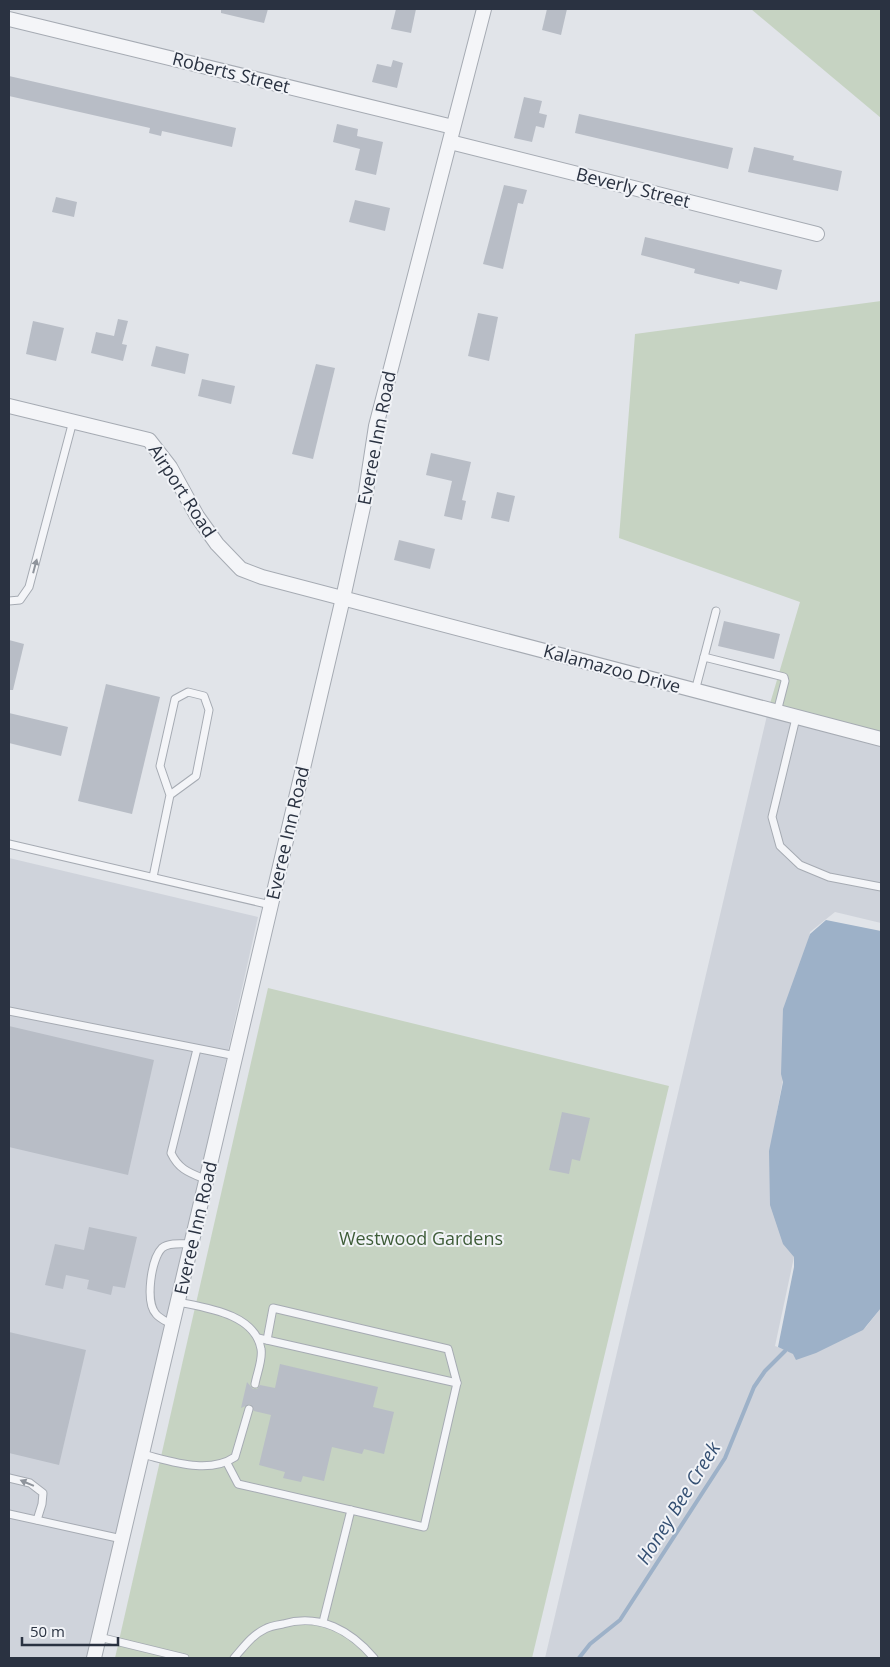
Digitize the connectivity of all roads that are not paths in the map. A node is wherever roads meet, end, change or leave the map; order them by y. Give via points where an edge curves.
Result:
1 (484, 9) edge
2 (9, 18) edge
3 (453, 127) junction
4 (450, 142) junction
5 (817, 234) dead end
6 (9, 406) edge
7 (73, 422) junction
8 (343, 598) junction
9 (9, 601) edge
10 (716, 611) dead end
11 (704, 657) junction
12 (695, 691) junction
13 (777, 712) junction
14 (796, 718) junction
15 (881, 739) edge
16 (170, 795) junction
17 (9, 844) edge
18 (153, 877) junction
19 (881, 886) edge
20 (271, 905) junction
21 (9, 1010) edge
22 (197, 1049) junction
23 (236, 1056) junction
24 (207, 1180) junction
25 (192, 1244) junction
26 (178, 1302) junction
27 (173, 1325) junction
28 (258, 1338) junction
29 (267, 1340) junction
30 (457, 1383) junction
31 (256, 1384) dead end
32 (249, 1410) dead end
33 (142, 1454) junction
34 (227, 1462) junction
35 (9, 1478) edge
36 (351, 1510) junction
37 (9, 1514) edge
38 (37, 1520) junction
39 (122, 1539) junction
40 (323, 1622) junction
41 (99, 1637) junction
42 (94, 1658) edge
43 (185, 1658) edge
44 (234, 1658) edge
45 (374, 1658) edge

1 - 3 street, Everee Inn Road
2 - 3 street, Roberts Street
3 - 4 street, Everee Inn Road
4 - 5 street, Beverly Street
4 - 8 street, Everee Inn Road via 376,426 366,498
6 - 7 street, Airport Road
7 - 8 street, Airport Road via 149,440 170,467 197,516 241,569
9 -> 7 lane via 20,600 29,587
8 - 12 street, Kalamazoo Drive
8 - 20 street, Everee Inn Road
10 - 11 lane
11 - 12 lane
11 - 13 lane via 784,677
12 - 13 street, Kalamazoo Drive
13 - 14 street, Kalamazoo Drive
14 - 15 street, Kalamazoo Drive
14 - 19 lane via 772,817 780,846 800,865 829,876
16 - 16 lane via 160,766 175,700 188,692 204,696 209,710 196,776
16 - 18 lane
17 - 18 lane
18 - 20 lane
20 - 23 street, Everee Inn Road
21 - 22 lane
22 - 23 lane
22 - 24 lane via 171,1153 176,1164 186,1172
23 - 24 street, Everee Inn Road
24 - 25 street, Everee Inn Road
25 - 26 street, Everee Inn Road
25 - 27 lane via 171,1244 162,1248 149,1289 156,1314
26 - 27 street, Everee Inn Road
26 - 28 lane via 216,1310 242,1322
27 - 33 street, Everee Inn Road
28 - 29 lane
28 - 31 lane via 262,1351
29 - 30 lane
29 - 30 lane via 273,1308 448,1349
30 - 36 lane via 424,1527
32 - 34 lane via 235,1457
33 - 34 lane via 191,1466
33 - 39 street, Everee Inn Road
34 - 36 lane via 238,1484
38 -> 35 lane via 42,1493 30,1483
36 - 40 lane
37 - 38 lane
38 - 39 lane
39 - 41 street, Everee Inn Road
40 - 44 lane via 293,1621 265,1629 246,1643
40 - 45 lane via 360,1642
41 - 42 street, Everee Inn Road
41 - 43 lane

